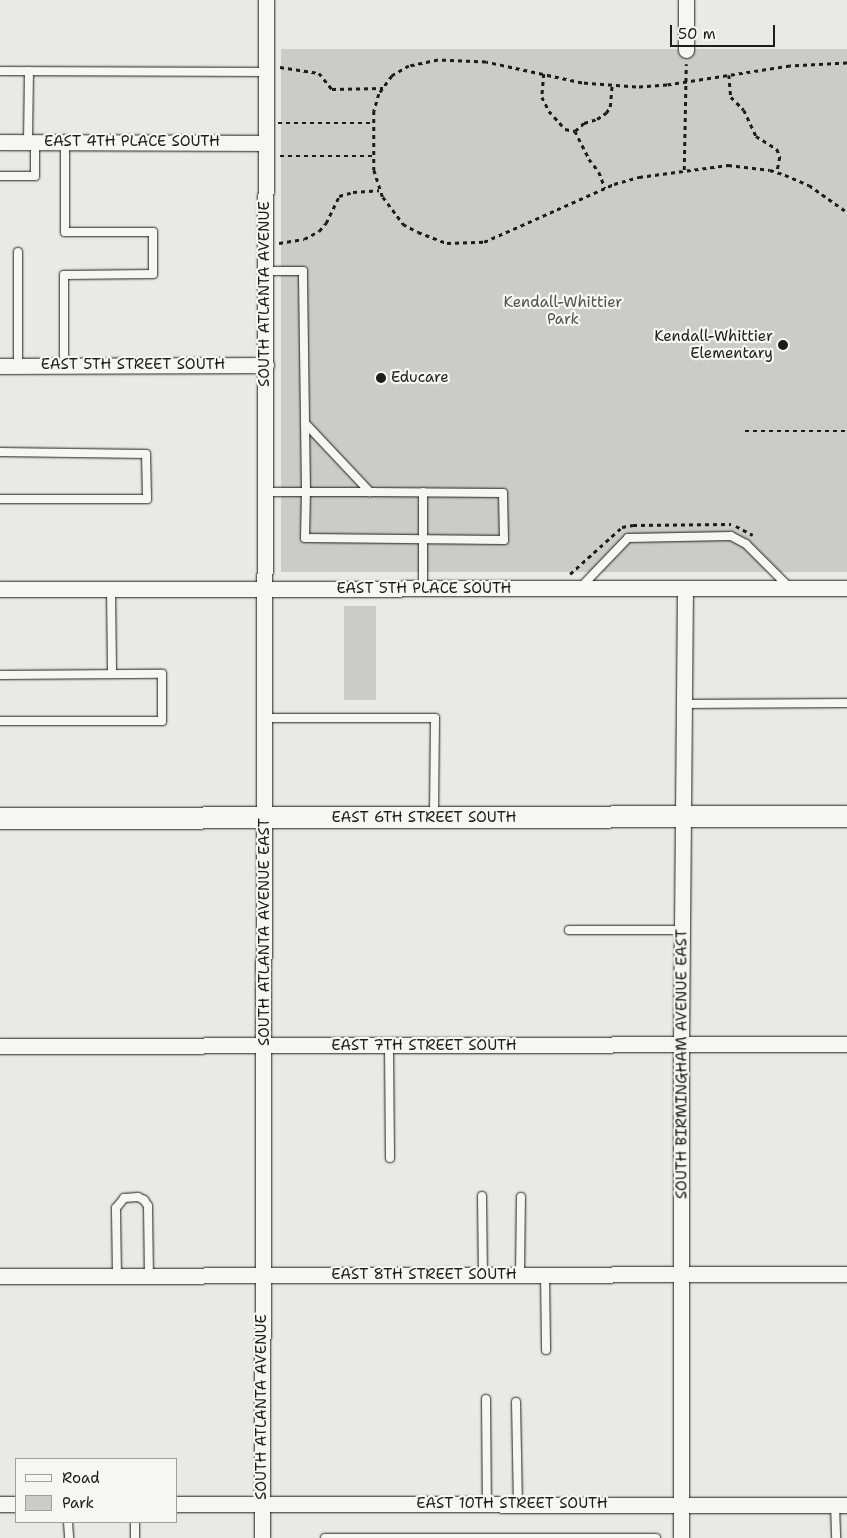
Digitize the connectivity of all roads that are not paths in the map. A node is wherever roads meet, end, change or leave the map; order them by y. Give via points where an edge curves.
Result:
1 (266, 0) edge
2 (686, 0) edge
3 (686, 56) road end
4 (272, 69) junction
5 (0, 71) edge
6 (29, 71) junction
7 (0, 142) edge
8 (31, 142) junction
9 (65, 142) junction
10 (265, 142) junction
11 (0, 176) edge
12 (18, 252) dead end
13 (266, 271) junction
14 (64, 365) junction
15 (266, 365) junction
16 (0, 366) edge
17 (18, 366) junction
18 (305, 423) junction
19 (0, 452) edge
20 (265, 492) junction
21 (306, 492) junction
22 (370, 492) junction
23 (423, 492) junction
24 (0, 499) edge
25 (423, 539) junction
26 (847, 588) edge
27 (0, 589) edge
28 (111, 589) junction
29 (265, 589) junction
30 (423, 589) junction
31 (791, 589) junction
32 (578, 590) junction
33 (685, 590) junction
34 (112, 674) junction
35 (0, 675) edge
36 (847, 703) edge
37 (683, 704) junction
38 (265, 718) junction
39 (0, 721) edge
40 (847, 816) edge
41 (683, 817) junction
42 (0, 818) edge
43 (265, 818) junction
44 (434, 818) junction
45 (568, 930) dead end
46 (682, 930) junction
47 (681, 1044) junction
48 (847, 1044) edge
49 (0, 1046) edge
50 (264, 1046) junction
51 (389, 1046) junction
52 (390, 1158) dead end
53 (482, 1196) dead end
54 (521, 1197) dead end
55 (847, 1274) edge
56 (117, 1275) junction
57 (149, 1275) junction
58 (263, 1275) junction
59 (483, 1275) junction
60 (520, 1275) junction
61 (545, 1275) junction
62 (682, 1275) junction
63 (0, 1276) edge
64 (546, 1350) dead end
65 (486, 1399) dead end
66 (516, 1402) dead end
67 (0, 1504) edge
68 (15, 1504) edge
69 (178, 1504) edge
70 (262, 1504) junction
71 (487, 1504) junction
72 (518, 1504) junction
73 (681, 1505) junction
74 (841, 1505) edge
75 (68, 1523) edge
76 (135, 1523) edge
77 (69, 1538) edge
78 (135, 1538) edge
79 (262, 1538) edge
80 (325, 1538) edge
81 (656, 1538) edge
82 (681, 1538) edge
83 (836, 1538) edge

1 - 4 street, SOUTH ATLANTA AVENUE
2 - 3 street
4 - 6 lane
4 - 10 street, SOUTH ATLANTA AVENUE
5 - 6 lane
6 - 8 lane
7 - 8 street, EAST 4TH PLACE SOUTH
8 - 9 street, EAST 4TH PLACE SOUTH
8 - 11 lane via 35,176
9 - 10 street, EAST 4TH PLACE SOUTH
9 - 14 lane via 65,232 153,232 153,274 64,275
10 - 13 street, SOUTH ATLANTA AVENUE
12 - 17 lane
13 - 15 street, SOUTH ATLANTA AVENUE
13 - 18 lane via 303,271
14 - 15 street, EAST 5TH STREET SOUTH
14 - 17 street, EAST 5TH STREET SOUTH
15 - 20 street, SOUTH ATLANTA AVENUE
16 - 17 street, EAST 5TH STREET SOUTH
18 - 21 lane
18 - 22 lane
19 - 24 lane via 146,454 147,499
20 - 21 lane
20 - 29 street, SOUTH ATLANTA AVENUE
21 - 22 lane
21 - 25 lane via 306,538
22 - 23 lane
23 - 25 lane
23 - 25 lane via 504,493 504,540
25 - 30 lane
26 - 31 street, EAST 5TH PLACE SOUTH
27 - 28 street, EAST 5TH PLACE SOUTH
28 - 29 street, EAST 5TH PLACE SOUTH
28 - 34 lane
29 - 30 street, EAST 5TH PLACE SOUTH
29 - 38 street, SOUTH ATLANTA AVENUE EAST
30 - 32 street, EAST 5TH PLACE SOUTH
31 - 32 lane via 746,544 731,536 628,538
31 - 33 street, EAST 5TH PLACE SOUTH
32 - 33 street, EAST 5TH PLACE SOUTH
33 - 37 street, SOUTH BIRMINGHAM AVENUE EAST
34 - 35 lane
34 - 39 lane via 162,674 162,721
36 - 37 lane
37 - 41 street, SOUTH BIRMINGHAM AVENUE EAST
38 - 43 street, SOUTH ATLANTA AVENUE EAST
38 - 44 lane via 435,718
40 - 41 street, EAST 6TH STREET SOUTH
41 - 44 street, EAST 6TH STREET SOUTH
41 - 46 street, SOUTH BIRMINGHAM AVENUE EAST
42 - 43 street, EAST 6TH STREET SOUTH
43 - 44 street, EAST 6TH STREET SOUTH
43 - 50 street, SOUTH ATLANTA AVENUE EAST
45 - 46 lane
46 - 47 street, SOUTH BIRMINGHAM AVENUE EAST
47 - 48 street, EAST 7TH STREET SOUTH
47 - 51 street, EAST 7TH STREET SOUTH
47 - 62 street, SOUTH BIRMINGHAM AVENUE EAST
49 - 50 street, EAST 7TH STREET SOUTH
50 - 51 street, EAST 7TH STREET SOUTH
50 - 58 street, SOUTH ATLANTA AVENUE EAST
51 - 52 lane
53 - 59 lane
54 - 60 lane
55 - 62 street, EAST 8TH STREET SOUTH
56 - 57 street, EAST 8TH STREET SOUTH
56 - 57 lane via 116,1208 124,1198 138,1197 148,1206
56 - 63 street, EAST 8TH STREET SOUTH
57 - 58 street, EAST 8TH STREET SOUTH
58 - 59 street, EAST 8TH STREET SOUTH
58 - 70 street, SOUTH ATLANTA AVENUE
59 - 60 street, EAST 8TH STREET SOUTH
60 - 61 street, EAST 8TH STREET SOUTH
61 - 62 street, EAST 8TH STREET SOUTH
61 - 64 lane
62 - 73 street, SOUTH BIRMINGHAM AVENUE EAST
65 - 71 lane
66 - 72 lane
67 - 68 street
69 - 70 street, EAST 10TH STREET SOUTH
70 - 71 street, EAST 10TH STREET SOUTH
70 - 79 street, SOUTH ATLANTA AVENUE
71 - 72 street, EAST 10TH STREET SOUTH
72 - 73 street, EAST 10TH STREET SOUTH
73 - 74 street, EAST 10TH STREET SOUTH
73 - 82 street, SOUTH BIRMINGHAM AVENUE EAST
74 - 83 lane
75 - 77 lane
76 - 78 lane
80 - 81 lane

